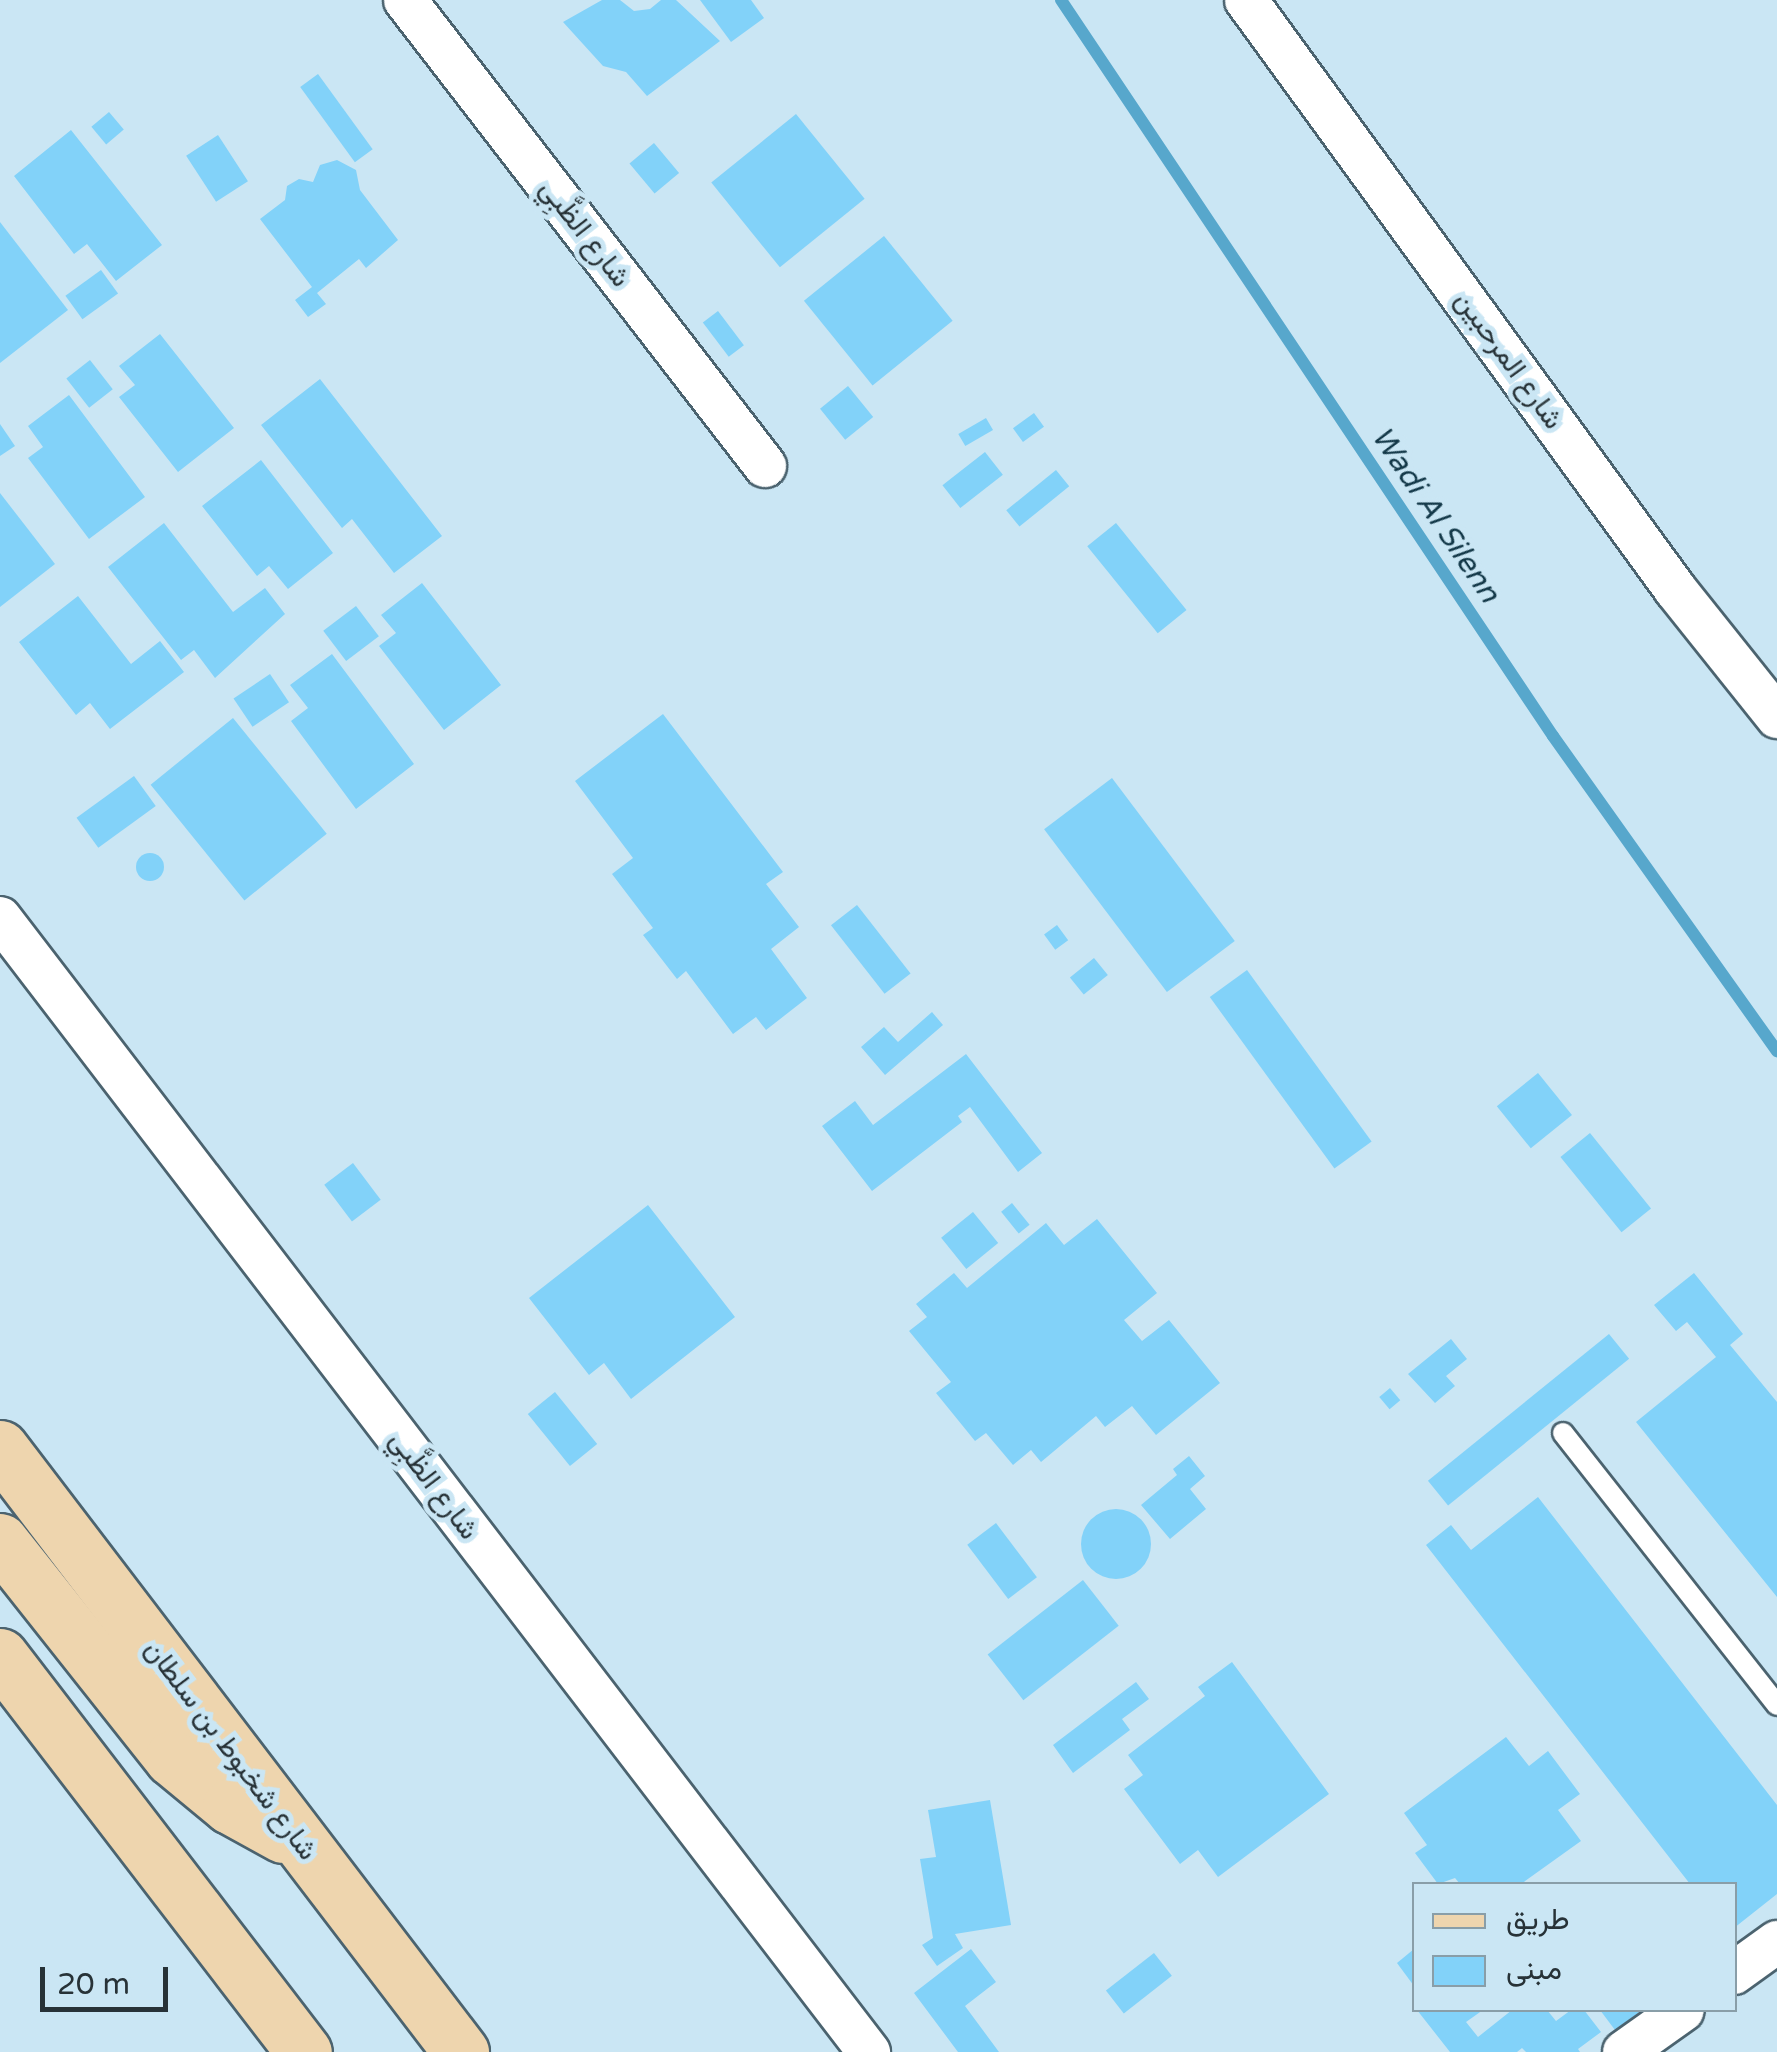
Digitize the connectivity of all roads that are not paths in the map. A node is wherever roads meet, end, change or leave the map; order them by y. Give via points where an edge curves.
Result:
1 (406, 0) edge
2 (1246, 0) edge
3 (765, 466) dead end
4 (1777, 717) edge
5 (0, 918) edge
6 (1563, 1433) dead end
7 (0, 1448) edge
8 (0, 1541) edge
9 (0, 1656) edge
10 (1777, 1705) edge
11 (0, 1714) edge
12 (303, 1845) junction
13 (174, 1882) junction
14 (1777, 1942) edge
15 (1737, 1971) edge
16 (1681, 2012) edge
17 (304, 2052) edge
18 (461, 2052) edge
19 (869, 2052) edge
20 (1624, 2052) edge

1 - 3 street, شارع الظَّبِي
2 - 4 street, شارع المرحبين via 1675,588
5 - 19 street, شارع الظَّبِي
6 - 10 lane
7 - 12 main road, شارع شخبوط بن سلطان
8 - 12 main road via 172,1758 230,1806
9 - 13 main road
11 - 13 main road
12 - 18 main road, شارع شخبوط بن سلطان
13 - 17 main road
14 - 15 street
16 - 20 street

